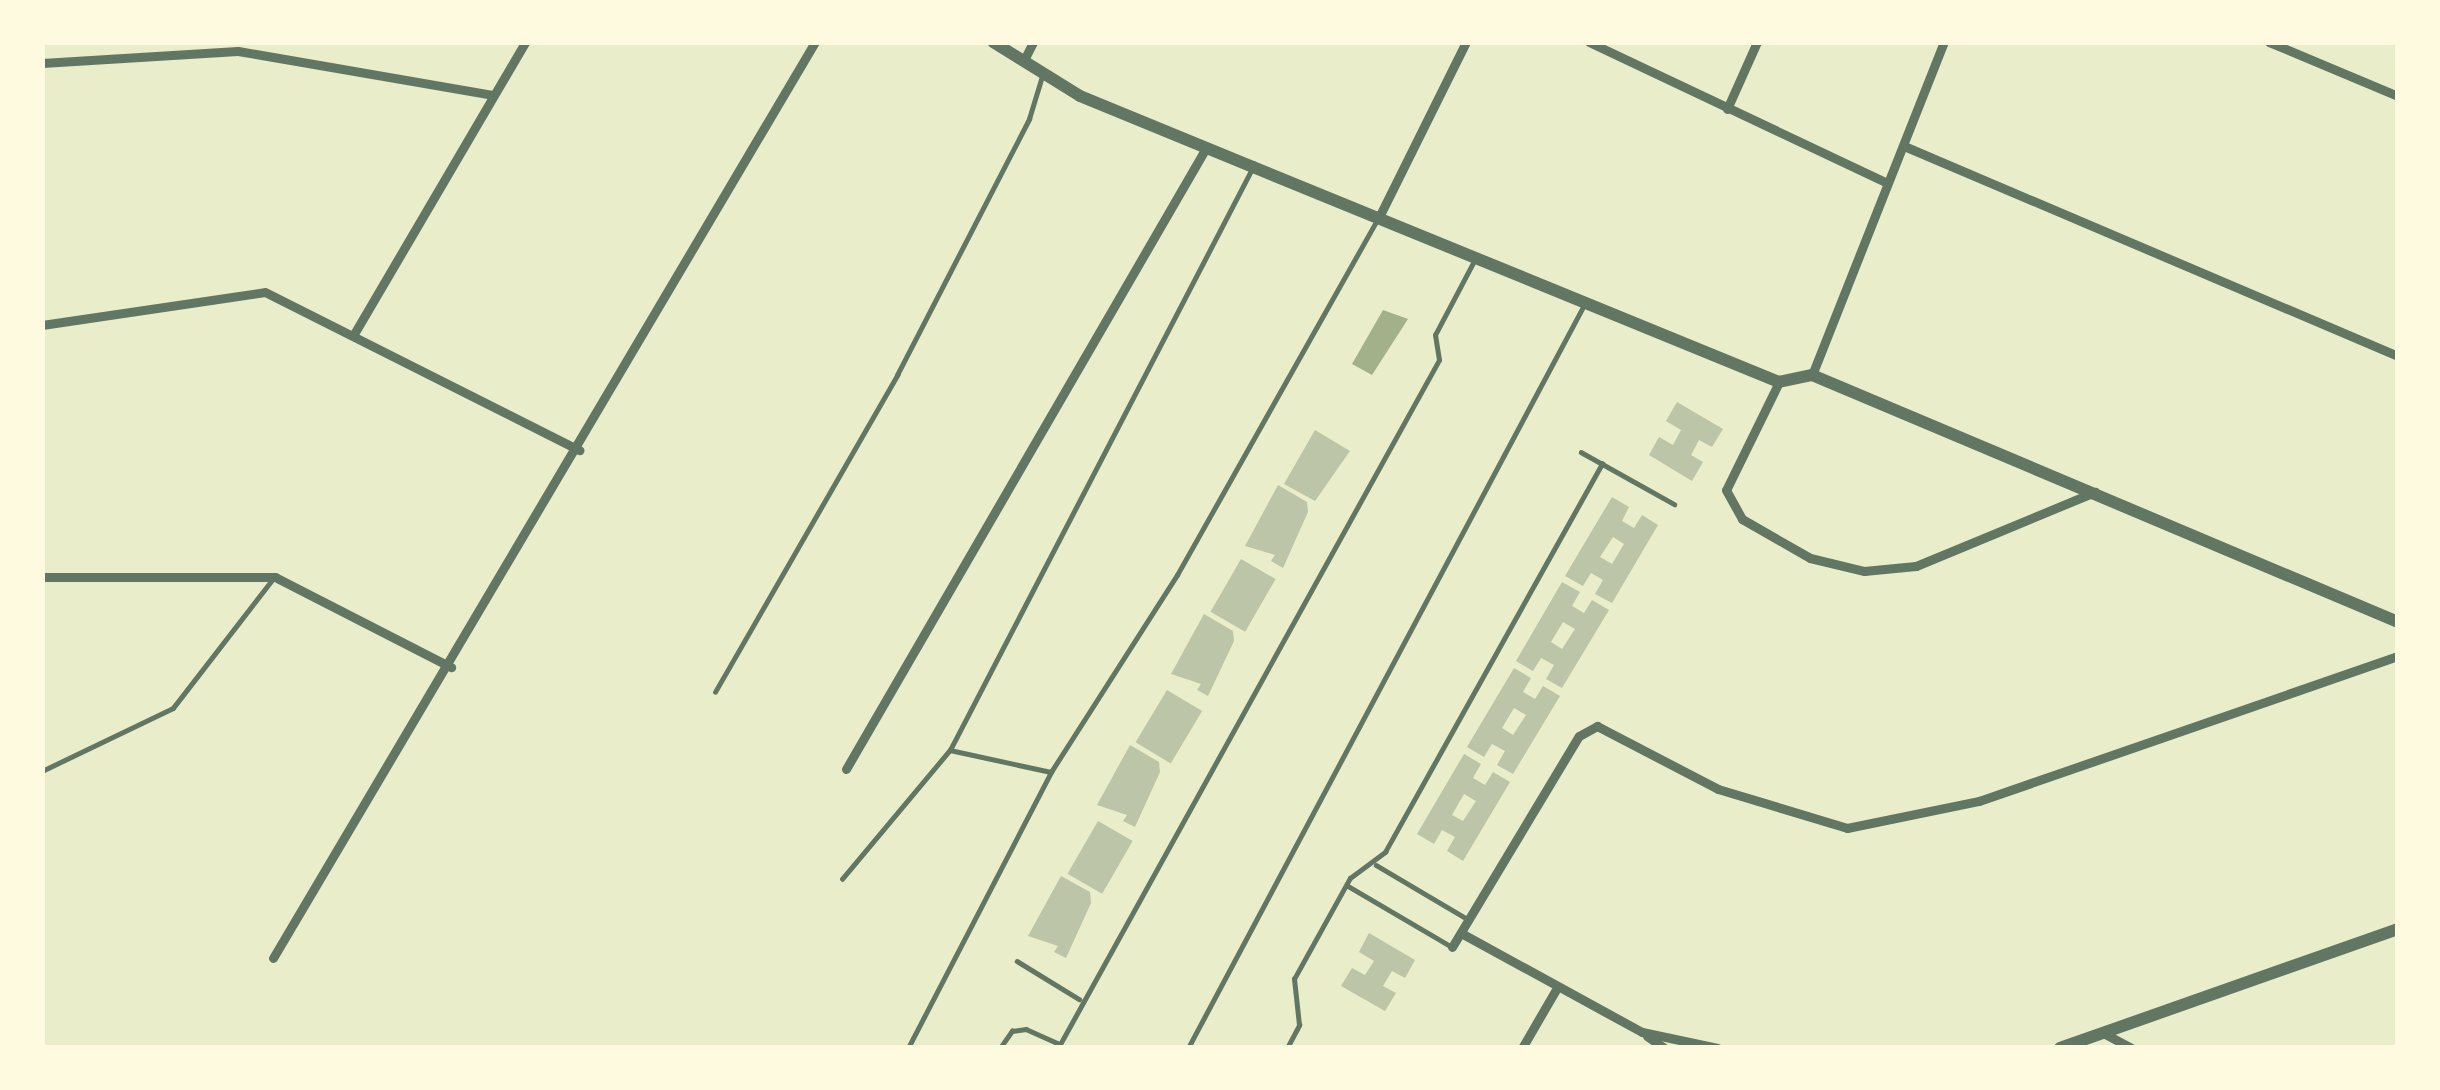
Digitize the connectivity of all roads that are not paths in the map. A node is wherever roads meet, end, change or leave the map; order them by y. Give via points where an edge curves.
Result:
1 (525, 42) edge
2 (815, 42) edge
3 (993, 42) edge
4 (1033, 42) edge
5 (1466, 42) edge
6 (1589, 42) edge
7 (1757, 42) edge
8 (1943, 42) edge
9 (2270, 42) edge
10 (1024, 58) junction
11 (42, 63) edge
12 (1043, 71) junction
13 (492, 95) junction
14 (2398, 96) edge
15 (1727, 109) junction
16 (1904, 146) junction
17 (1206, 148) junction
18 (1253, 167) junction
19 (1887, 183) junction
20 (1380, 214) junction
21 (1477, 256) junction
22 (1586, 302) junction
23 (42, 326) edge
24 (354, 334) junction
25 (2398, 356) edge
26 (1812, 375) junction
27 (1780, 382) junction
28 (579, 450) junction
29 (1581, 452) dead end
30 (1602, 464) junction
31 (2095, 492) junction
32 (1674, 504) dead end
33 (42, 577) edge
34 (275, 577) junction
35 (2398, 622) edge
36 (2398, 656) edge
37 (451, 667) junction
38 (715, 692) dead end
39 (950, 750) junction
40 (846, 769) dead end
41 (42, 771) edge
42 (1051, 772) junction
43 (1373, 863) junction
44 (842, 879) dead end
45 (1346, 885) junction
46 (1469, 920) junction
47 (2398, 929) edge
48 (1461, 933) junction
49 (1452, 947) joint
50 (273, 958) dead end
51 (1017, 961) dead end
52 (1555, 991) junction
53 (1079, 1000) junction
54 (1642, 1032) junction
55 (2107, 1035) junction
56 (1059, 1046) edge
57 (908, 1048) edge
58 (1000, 1048) edge
59 (1188, 1048) edge
60 (1287, 1048) edge
61 (1522, 1048) edge
62 (1664, 1048) edge
63 (1717, 1048) edge
64 (2060, 1048) edge
65 (2131, 1048) edge

1 - 13 street
2 - 28 street
3 - 10 street
4 - 10 street
5 - 20 street
6 - 15 street
7 - 15 street
8 - 16 street
9 - 14 street
10 - 12 street
11 - 13 street via 238,51
12 - 17 street via 1080,96
12 - 38 lane via 1029,119 897,375
13 - 24 street
15 - 19 street
16 - 19 street
16 - 25 street
17 - 18 street
17 - 40 street
18 - 20 street
18 - 39 lane
19 - 26 street
20 - 21 street
20 - 42 lane via 1178,575
21 - 22 street
21 - 53 lane via 1435,335 1439,360
22 - 27 street
22 - 59 lane
23 - 24 street via 265,292
24 - 28 street
26 - 27 street
26 - 31 street
27 - 31 street via 1726,490 1742,519 1810,557 1864,571 1916,566
28 - 37 street
29 - 30 lane
30 - 32 lane
30 - 43 lane
31 - 35 street
33 - 34 street
34 - 37 street
34 - 41 lane via 173,708
36 - 46 street via 1979,801 1847,828 1718,789 1606,728 1580,736
37 - 50 street
39 - 42 lane
39 - 44 lane
42 - 57 lane
43 - 45 lane
43 - 46 lane
45 - 49 lane
45 - 60 lane via 1294,979 1299,1025
46 - 48 street
47 - 55 street
48 - 49 street
48 - 52 street
51 - 53 lane
52 - 54 street
52 - 61 street
53 - 56 lane
54 - 62 street
54 - 63 street
55 - 64 street
55 - 65 street
56 - 58 lane via 1026,1029 1012,1031

